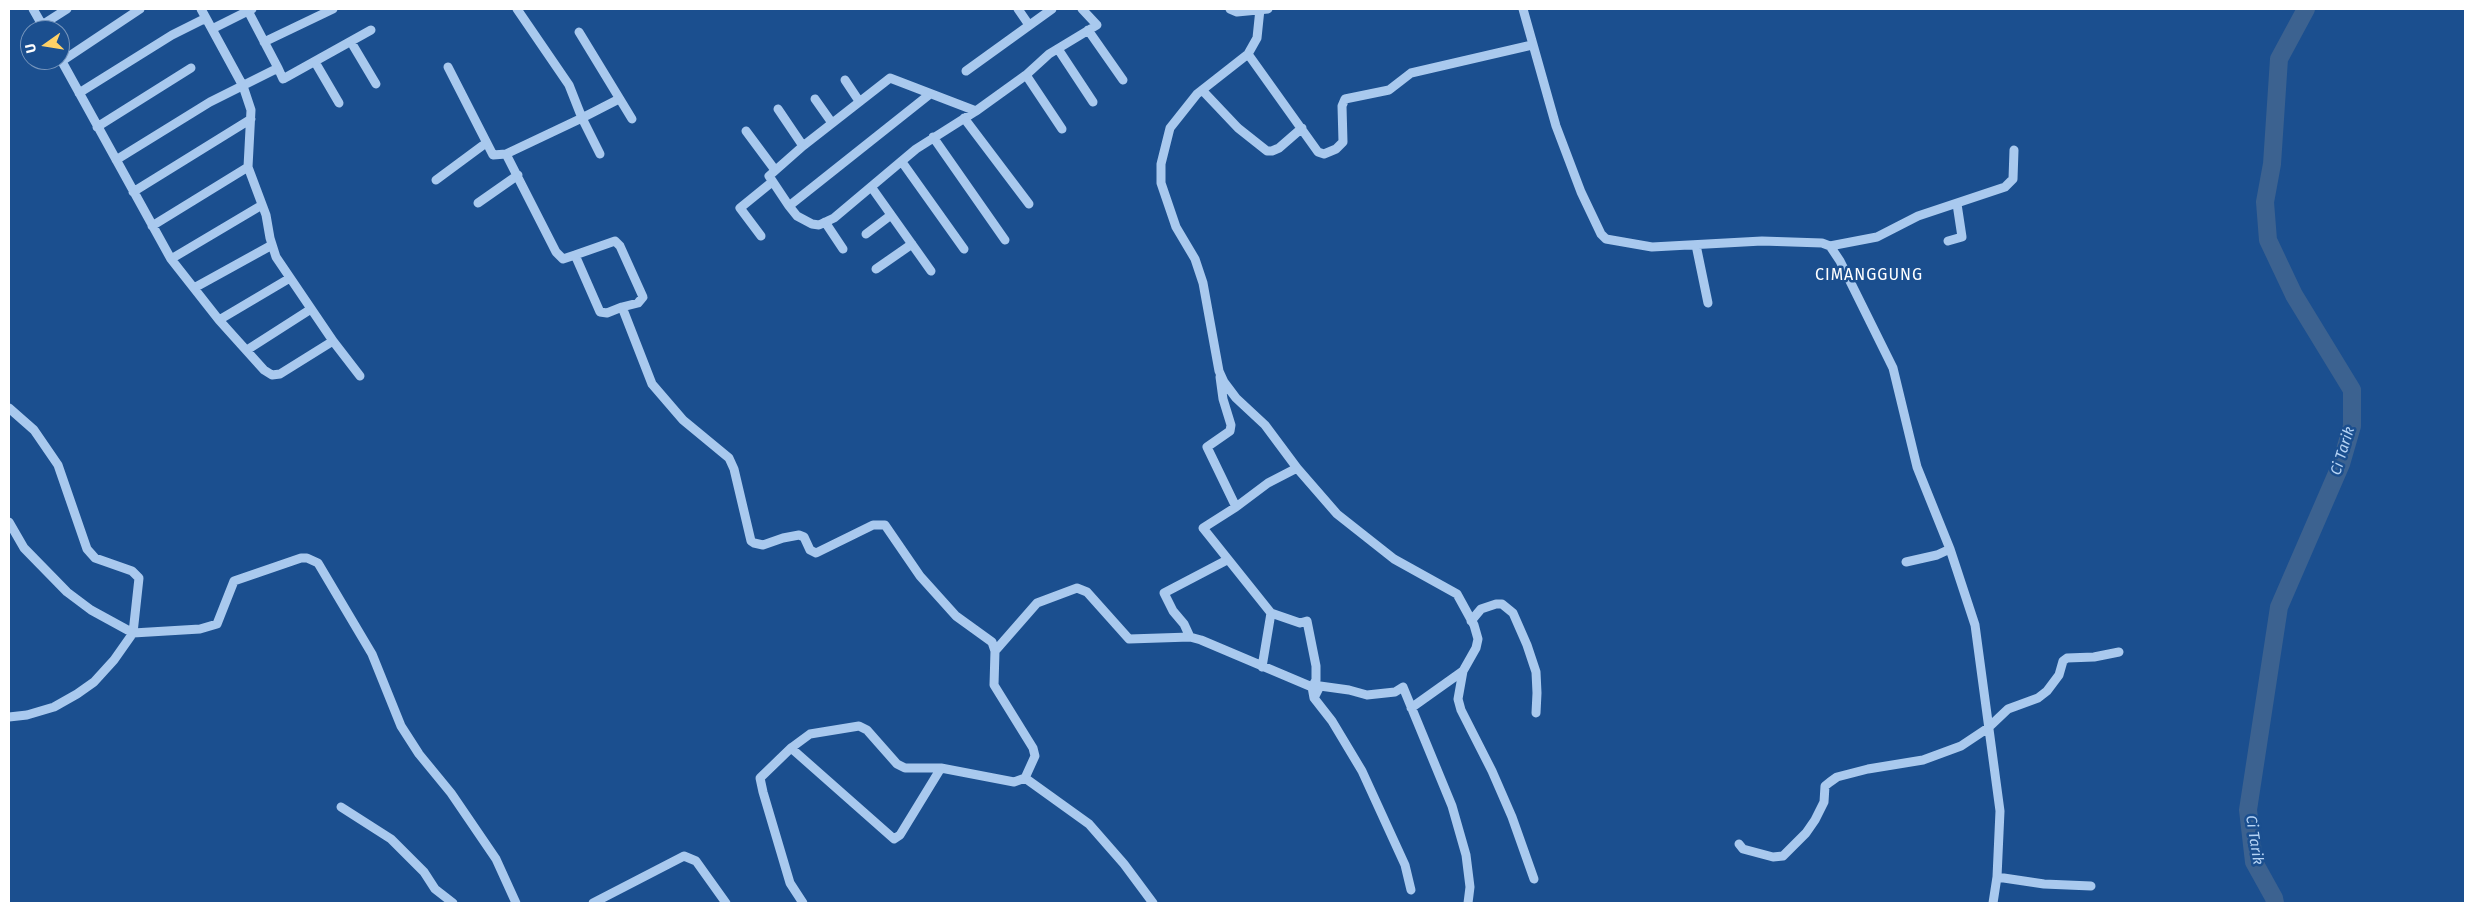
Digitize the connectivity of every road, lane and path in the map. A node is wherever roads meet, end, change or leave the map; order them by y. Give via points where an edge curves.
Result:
1 (33, 9) edge
2 (67, 9) edge
3 (140, 9) edge
4 (201, 9) edge
5 (249, 9) edge
6 (333, 9) edge
7 (517, 9) edge
8 (1018, 9) edge
9 (1052, 9) edge
10 (1082, 9) edge
11 (1230, 9) edge
12 (1264, 9) edge
13 (1523, 9) edge
14 (206, 18) junction
15 (40, 20) edge
16 (53, 20) edge
17 (1029, 25) junction
18 (212, 29) junction
19 (371, 30) dead end
20 (1088, 30) junction
21 (579, 32) dead end
22 (264, 42) junction
23 (351, 42) junction
24 (1532, 45) junction
25 (1058, 49) junction
26 (70, 53) edge
27 (1248, 54) junction
28 (316, 62) junction
29 (448, 67) dead end
30 (190, 68) dead end
31 (278, 68) junction
32 (67, 70) edge
33 (966, 71) dead end
34 (1026, 75) junction
35 (845, 80) dead end
36 (1123, 80) dead end
37 (376, 84) dead end
38 (243, 86) junction
39 (1202, 90) junction
40 (79, 93) junction
41 (930, 94) junction
42 (815, 99) dead end
43 (619, 100) junction
44 (859, 101) junction
45 (1093, 102) dead end
46 (339, 103) dead end
47 (778, 109) dead end
48 (976, 111) junction
49 (582, 118) junction
50 (964, 118) junction
51 (252, 119) junction
52 (632, 119) dead end
53 (832, 123) junction
54 (97, 126) junction
55 (1302, 128) junction
56 (1062, 129) dead end
57 (746, 131) dead end
58 (933, 137) junction
59 (486, 143) junction
60 (803, 146) junction
61 (2014, 150) dead end
62 (506, 154) junction
63 (600, 154) dead end
64 (116, 160) junction
65 (902, 162) junction
66 (248, 167) junction
67 (775, 170) junction
68 (518, 175) junction
69 (436, 180) dead end
70 (772, 182) junction
71 (872, 188) junction
72 (133, 192) junction
73 (478, 204) dead end
74 (1030, 204) dead end
75 (1957, 204) junction
76 (262, 205) junction
77 (789, 206) junction
78 (892, 215) junction
79 (825, 222) junction
80 (152, 226) junction
81 (866, 234) dead end
82 (760, 236) dead end
83 (1005, 240) dead end
84 (1948, 241) dead end
85 (272, 244) junction
86 (912, 244) junction
87 (1696, 245) junction
88 (1830, 246) junction
89 (842, 249) dead end
90 (964, 249) dead end
91 (575, 255) junction
92 (171, 259) junction
93 (876, 270) dead end
94 (931, 271) dead end
95 (290, 278) junction
96 (194, 288) junction
97 (1708, 303) dead end
98 (622, 308) junction
99 (311, 309) junction
100 (219, 320) junction
101 (333, 341) junction
102 (246, 350) junction
103 (1219, 371) junction
104 (360, 376) dead end
105 (9, 408) edge
106 (1297, 468) junction
107 (1236, 507) junction
108 (9, 522) edge
109 (1950, 549) junction
110 (1227, 560) junction
111 (1906, 562) dead end
112 (1271, 613) junction
113 (1471, 621) junction
114 (134, 633) junction
115 (1190, 637) junction
116 (995, 651) junction
117 (2119, 652) dead end
118 (1262, 667) junction
119 (1463, 671) junction
120 (1312, 687) junction
121 (1314, 698) junction
122 (1411, 708) junction
123 (1536, 713) dead end
124 (9, 716) edge
125 (1988, 728) junction
126 (791, 748) junction
127 (941, 768) junction
128 (1025, 778) junction
129 (341, 807) dead end
130 (1739, 844) dead end
131 (1997, 877) junction
132 (1534, 879) dead end
133 (2092, 886) dead end
134 (1411, 890) dead end
135 (453, 903) edge
136 (516, 903) edge
137 (593, 903) edge
138 (726, 903) edge
139 (802, 903) edge
140 (1152, 903) edge
141 (1468, 903) edge
142 (1993, 903) edge

1 - 15 street
2 - 16 street
3 - 26 street
4 - 14 street
5 - 18 street
5 - 22 street
6 - 22 street
7 - 49 street via 569,85
8 - 17 street
9 - 17 street
10 - 20 street via 1097,25
11 - 12 street via 1237,12
12 - 27 street via 1257,38
13 - 24 street
14 - 18 street
14 - 40 street via 172,35
17 - 33 street
18 - 38 street
19 - 23 street
20 - 25 street
20 - 36 street
21 - 43 street
22 - 31 street
23 - 28 street
23 - 37 street
24 - 55 street via 1411,73 1389,90 1345,100 1342,106 1343,142 1327,154 1318,152
24 - 87 street via 1556,126 1601,234 1611,241 1652,247
25 - 34 street
25 - 45 street
27 - 39 street
27 - 55 street
28 - 31 street via 283,79
28 - 46 street
29 - 59 street
30 - 54 street
31 - 38 street
32 - 40 street
34 - 48 street
34 - 56 street
35 - 44 street
38 - 51 street
38 - 64 street via 210,102
39 - 55 street via 1238,128 1267,151 1279,148
39 - 103 street via 1185,106 1170,128 1161,164 1161,183 1176,227 1195,260 1203,283
40 - 54 street
41 - 44 street via 890,78
41 - 48 street
41 - 77 street
42 - 53 street
43 - 49 street
43 - 52 street
44 - 53 street
47 - 60 street
48 - 50 street
49 - 62 street
49 - 63 street
50 - 58 street
50 - 74 street
51 - 66 street
51 - 72 street
53 - 60 street
54 - 64 street
57 - 67 street
58 - 65 street
58 - 83 street
59 - 62 street via 493,155
59 - 69 street
60 - 67 street
61 - 75 street via 2010,184
62 - 68 street
64 - 72 street
65 - 71 street
65 - 90 street
66 - 76 street
66 - 80 street
67 - 70 street via 769,176
68 - 73 street
68 - 91 street via 556,252 563,259
70 - 77 street
70 - 82 street via 740,208
71 - 78 street
71 - 79 street
72 - 80 street
75 - 84 street via 1962,237
75 - 88 street via 1918,216 1877,237
76 - 85 street
76 - 92 street
77 - 79 street via 803,221 812,224
78 - 81 street
78 - 86 street
79 - 89 street
80 - 92 street
85 - 95 street via 276,257
85 - 96 street
86 - 93 street
86 - 94 street
87 - 88 street via 1762,241
87 - 97 street
88 - 109 street via 1893,368 1917,467
91 - 98 street via 600,312
91 - 98 street via 615,241 620,246 643,297 638,303
92 - 96 street
95 - 99 street
95 - 100 street
96 - 100 street
98 - 116 street via 652,384 683,420 729,458 754,544 763,545 799,535 816,553 873,525 885,525 920,576 956,616 992,642
99 - 101 street
99 - 102 street
100 - 102 street
101 - 102 street via 276,375 264,370
101 - 104 street
103 - 106 street via 1236,398 1265,425
103 - 107 street via 1231,425 1230,431 1207,448
105 - 114 street via 34,430 58,465 87,548 95,558 132,571 139,578
106 - 107 street via 1268,483
106 - 113 street via 1337,514 1371,542 1394,559 1457,594
107 - 110 street via 1203,528
108 - 114 street via 24,548 66,592 91,610
109 - 111 street
109 - 125 street via 1975,625
110 - 112 street
110 - 115 street via 1164,593
112 - 118 street
112 - 120 street via 1300,623 1308,621 1316,666 1316,680
113 - 119 street via 1478,639
113 - 123 street via 1481,609 1496,604 1502,604 1512,613 1536,672
114 - 124 street via 94,682 77,694 54,707 27,715
114 - 136 street via 200,629 217,624 234,581 300,558 318,563 372,654 400,726 452,793 496,859
115 - 116 street via 1129,639 1087,592 1072,588 1037,603
115 - 118 street
116 - 128 street via 994,685 1033,748 1034,756
117 - 125 street via 2067,658 2047,691 2038,698 2008,709
118 - 120 street
119 - 122 street
119 - 132 street via 1458,700 1461,710 1506,801
120 - 121 street
121 - 122 street via 1320,686 1367,695 1395,692 1403,687
121 - 134 street via 1362,770 1405,865
122 - 141 street via 1452,806 1466,855 1470,887
125 - 130 street via 1960,746 1923,760 1838,777 1826,786 1824,802 1806,833 1779,858 1743,849
125 - 131 street via 2000,812
126 - 127 street via 810,734 859,726 899,766
126 - 127 street via 893,839 900,835
126 - 139 street via 760,781 790,883
127 - 128 street via 1014,782
128 - 140 street via 1089,824
129 - 135 street via 391,839 424,872 439,893
131 - 133 street via 2044,884
131 - 142 street
137 - 138 street via 658,868 688,856 696,861

